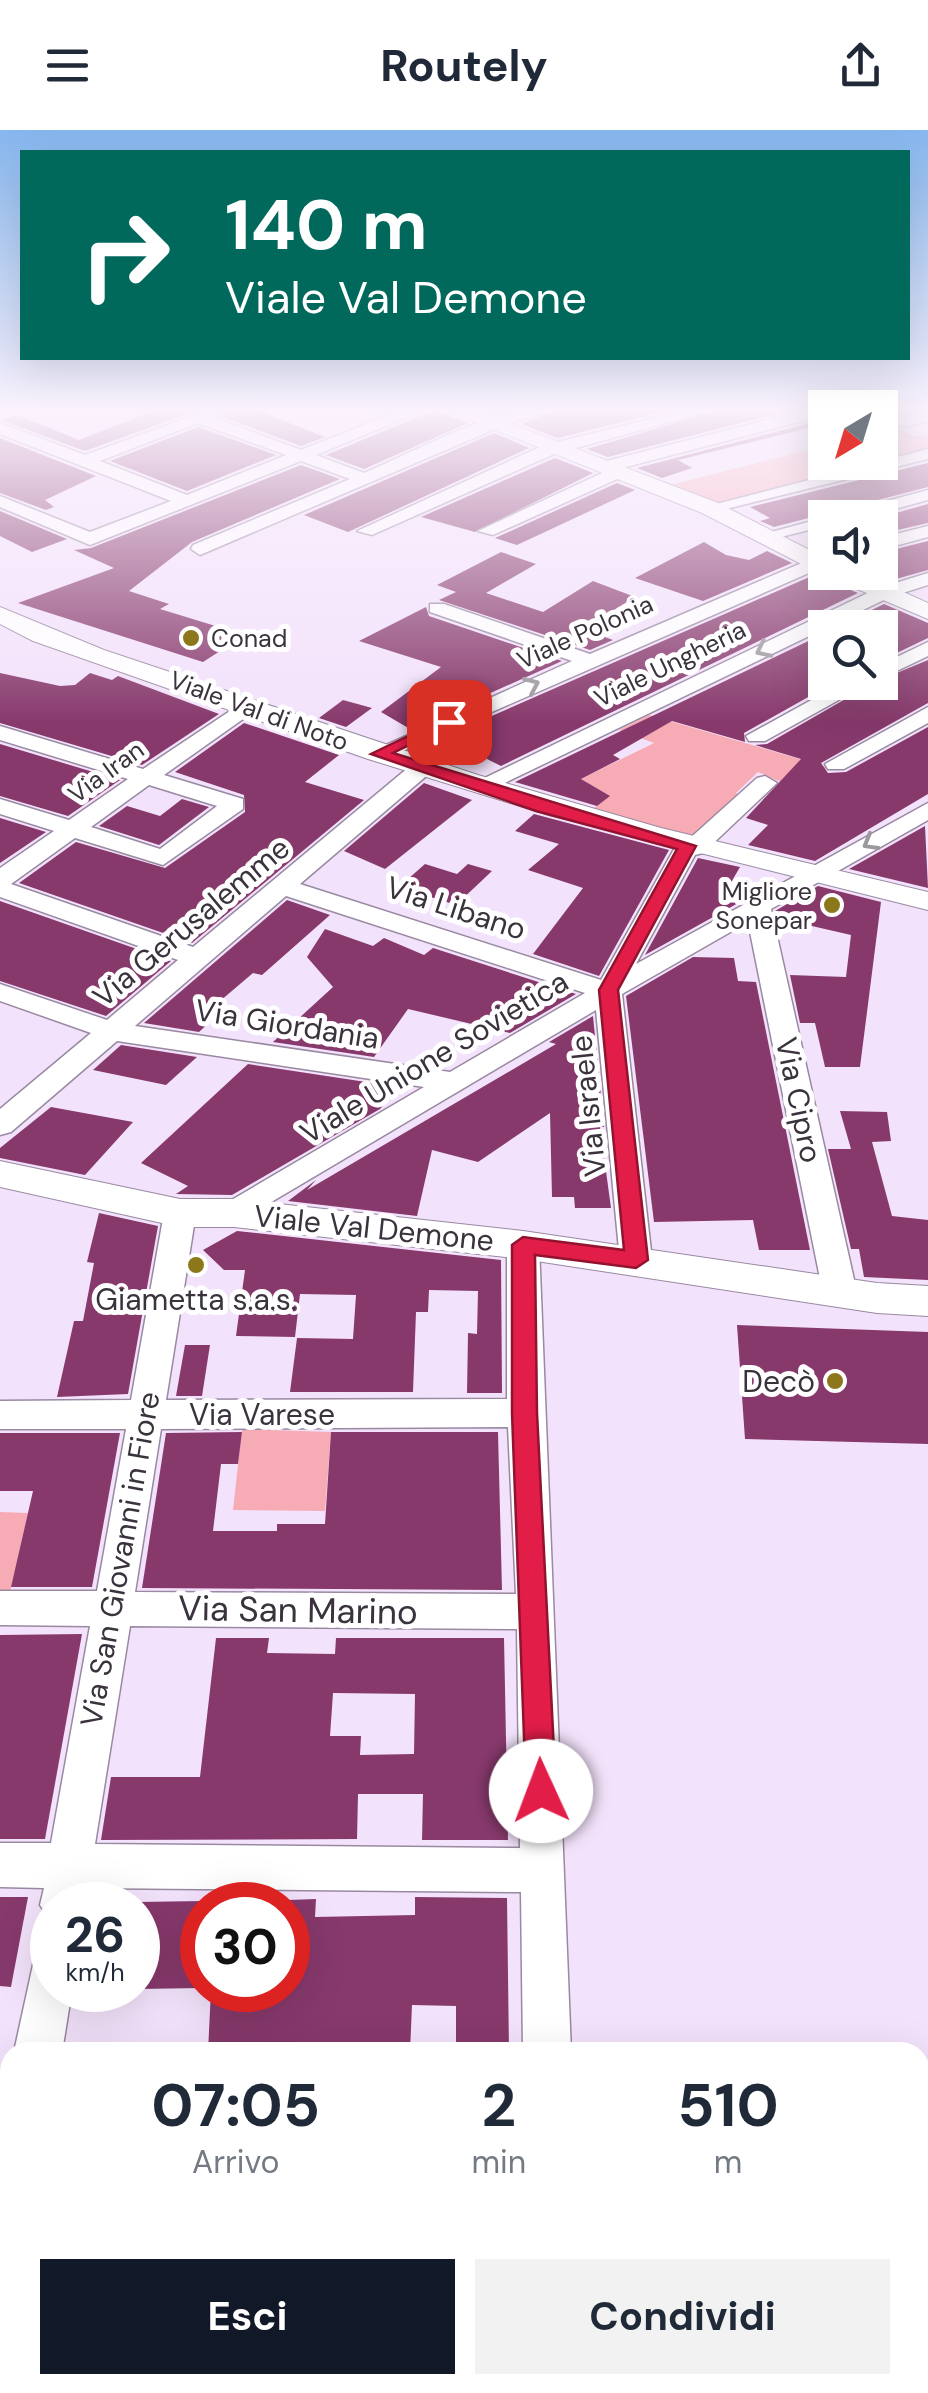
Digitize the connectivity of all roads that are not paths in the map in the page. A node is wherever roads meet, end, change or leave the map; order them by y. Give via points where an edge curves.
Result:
1 (25, 512) edge
2 (157, 512) edge
3 (291, 512) edge
4 (409, 512) edge
5 (526, 512) edge
6 (717, 512) edge
7 (808, 525) edge
8 (366, 531) dead end
9 (487, 531) dead end
10 (928, 531) edge
11 (765, 536) junction
12 (898, 539) edge
13 (200, 549) dead end
14 (808, 556) edge
15 (808, 567) edge
16 (928, 579) edge
17 (878, 590) edge
18 (883, 592) junction
19 (437, 608) dead end
20 (928, 612) edge
21 (0, 614) edge
22 (928, 648) edge
23 (588, 660) junction
24 (898, 663) edge
25 (825, 700) edge
26 (245, 707) junction
27 (928, 714) edge
28 (0, 732) edge
29 (756, 736) dead end
30 (379, 754) junction
31 (836, 764) dead end
32 (423, 767) junction
33 (146, 775) junction
34 (765, 784) dead end
35 (480, 786) junction
36 (0, 806) edge
37 (924, 816) edge
38 (74, 830) junction
39 (690, 847) junction
40 (812, 876) junction
41 (0, 880) edge
42 (284, 887) junction
43 (0, 888) edge
44 (928, 902) edge
45 (758, 908) junction
46 (195, 957) junction
47 (608, 990) junction
48 (0, 992) edge
49 (112, 1031) junction
50 (453, 1082) junction
51 (0, 1125) edge
52 (0, 1174) edge
53 (180, 1213) junction
54 (234, 1213) junction
55 (523, 1245) junction
56 (636, 1260) junction
57 (840, 1293) junction
58 (928, 1301) edge
59 (525, 1413) junction
60 (144, 1414) junction
61 (0, 1415) edge
62 (0, 1608) edge
63 (110, 1608) junction
64 (536, 1612) junction
65 (0, 1864) edge
66 (542, 1870) junction
67 (57, 1882) edge
68 (67, 1882) edge
69 (160, 1882) edge
70 (45, 2012) edge
71 (40, 2042) edge
72 (547, 2042) edge

1 - 2 street via 90,539
3 - 13 street
4 - 8 street
5 - 9 street
6 - 11 street
7 - 11 street
10 - 12 street
11 - 14 street
15 - 23 street, Viale Polonia
16 - 18 street, Viale Ungheria
17 - 18 street
18 - 20 street
18 -> 35 street, Viale Ungheria
19 - 23 street
21 - 26 street, Viale Val di Noto
22 - 24 street
30 -> 23 street, Viale Polonia
25 - 29 street
26 - 30 street, Viale Val di Noto
26 - 33 street, Via Iran
27 - 31 street
28 - 33 street
30 - 32 street, Viale Val di Noto
32 - 35 street, Viale Val di Noto
32 - 42 street, Via Gerusalemme
33 - 38 street, Via Iran
33 - 38 street via 235,804 163,858
34 - 39 street, Via Israele
35 - 39 street, Viale Val di Noto
36 - 38 street
37 -> 40 street, Viale Unione Sovietica
38 - 41 street, Via Iran
39 - 40 street, Viale Val di Noto
39 - 47 street, Via Israele
40 - 44 street, Viale Val di Noto
40 - 45 street, Viale Unione Sovietica
42 - 46 street, Via Gerusalemme
42 - 47 street, Via Libano
43 - 46 street
45 - 47 street, Viale Unione Sovietica
45 - 57 street, Via Cipro
46 - 49 street, Via Gerusalemme
47 - 50 street, Viale Unione Sovietica
47 - 56 street, Via Israele
48 - 49 street, Via Giordania
49 - 50 street, Via Giordania
49 - 51 street, Via Gerusalemme
50 - 54 street, Viale Unione Sovietica
52 - 53 street, Viale Val Demone
53 - 54 street, Viale Val Demone
53 - 60 street, Via San Giovanni in Fiore
54 - 55 street, Viale Val Demone
55 - 56 street, Viale Val Demone
55 - 59 street
56 - 57 street, Viale Val Demone
57 - 58 street, Viale Val Demone
59 - 60 street, Via Varese
59 - 64 street
60 - 61 street, Via Varese
60 - 63 street, Via San Giovanni in Fiore
62 - 63 street, Via San Marino
63 - 64 street, Via San Marino
63 - 68 street, Via San Giovanni in Fiore
64 - 66 street
65 - 67 street
66 - 69 street
66 - 72 street
70 - 71 street

